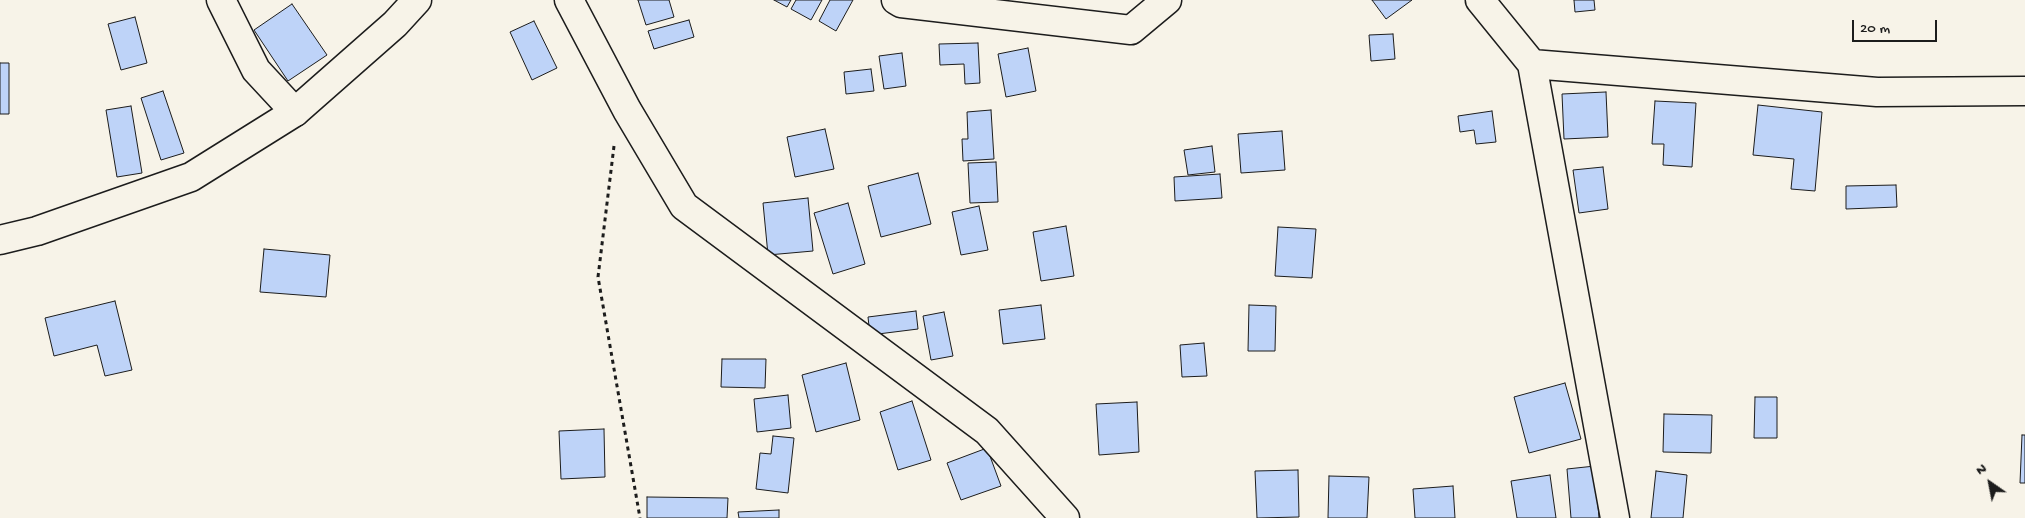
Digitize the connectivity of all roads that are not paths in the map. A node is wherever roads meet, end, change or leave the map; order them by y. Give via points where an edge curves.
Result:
1 (221, 0) edge
2 (417, 0) edge
3 (569, 0) edge
4 (896, 0) edge
5 (1167, 0) edge
6 (1480, 0) edge
7 (1532, 64) junction
8 (2025, 91) edge
9 (295, 112) junction
10 (0, 240) edge
11 (1065, 518) edge
12 (1615, 518) edge

1 - 9 street via 256,70
2 - 9 street via 395,24
3 - 11 street via 627,110 684,206 987,431
4 - 5 street via 1131,30
6 - 7 street
7 - 8 street via 1877,92
7 - 12 street
9 - 10 street via 191,177 37,231

